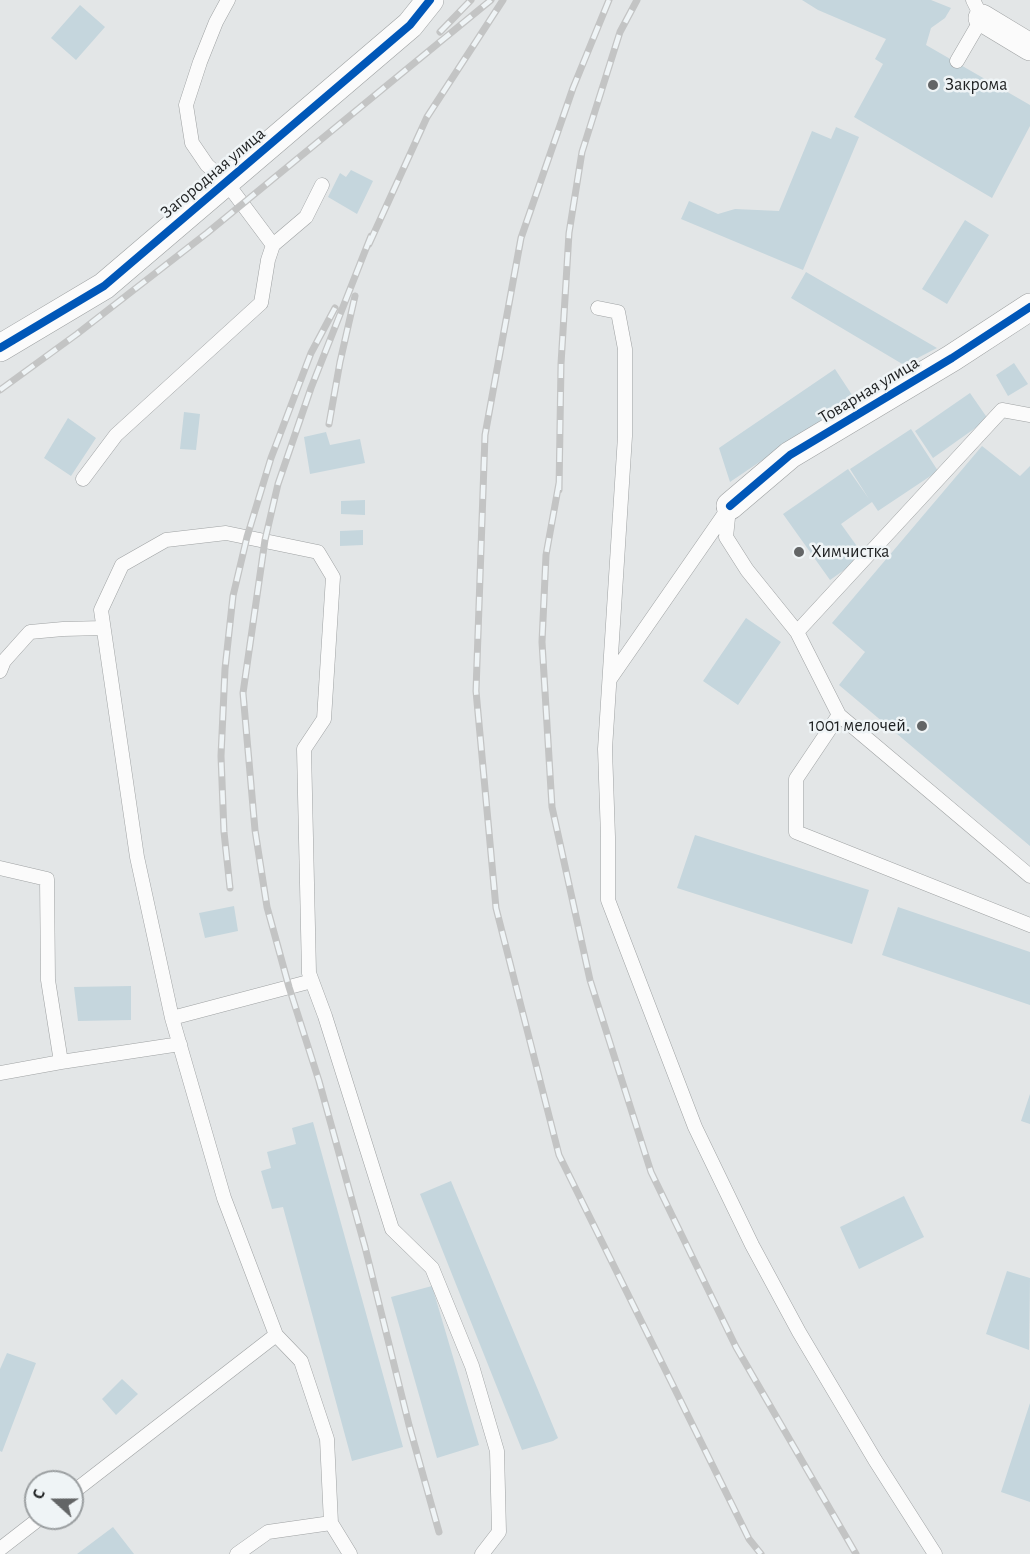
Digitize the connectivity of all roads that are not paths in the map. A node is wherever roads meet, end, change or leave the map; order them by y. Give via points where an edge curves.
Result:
1 (228, 0) edge
2 (430, 0) edge
3 (977, 9) edge
4 (1030, 47) edge
5 (957, 61) dead end
6 (226, 182) junction
7 (322, 185) dead end
8 (273, 245) junction
9 (1030, 307) edge
10 (598, 308) dead end
11 (0, 348) edge
12 (1030, 415) edge
13 (83, 479) dead end
14 (730, 506) junction
15 (103, 628) junction
16 (797, 632) junction
17 (0, 671) edge
18 (609, 680) junction
19 (839, 715) junction
20 (0, 868) edge
21 (1030, 876) edge
22 (1030, 925) edge
23 (312, 981) junction
24 (172, 1018) junction
25 (180, 1044) junction
26 (61, 1062) junction
27 (0, 1073) edge
28 (276, 1335) junction
29 (84, 1484) edge
30 (331, 1523) junction
31 (25, 1530) edge
32 (0, 1549) edge
33 (237, 1554) edge
34 (350, 1554) edge
35 (482, 1554) edge
36 (935, 1554) edge

1 - 6 lane via 186,105 192,143 207,165
2 - 6 street, Загородная улица via 410,25
3 - 4 street
3 - 5 lane
6 - 8 lane
6 - 11 street, Загородная улица via 104,286
7 - 8 lane via 306,217
8 - 13 lane via 261,303 116,435
9 - 14 street, Товарная улица via 790,455
10 - 18 lane via 618,312 625,349 625,436
12 - 16 lane via 1002,410
14 - 16 lane via 726,537
14 - 18 lane
15 - 17 lane via 30,632
15 - 23 lane via 101,610 122,566 166,540 226,533 276,542 318,552 333,577 324,719 304,749
15 - 24 lane via 137,857
16 - 19 lane
18 - 36 lane via 605,749 608,900 695,1127 752,1245 839,1401
19 - 21 lane
19 - 22 lane via 796,779 796,832
20 - 26 lane via 46,879 48,980
23 - 24 lane
23 - 35 lane via 392,1229 432,1268 472,1366 497,1451 499,1532
24 - 25 lane
25 - 26 lane
25 - 28 lane via 224,1198
26 - 27 lane
28 - 29 lane
28 - 30 lane via 301,1360 327,1439
30 - 33 lane via 268,1532
30 - 34 lane
31 - 32 lane

